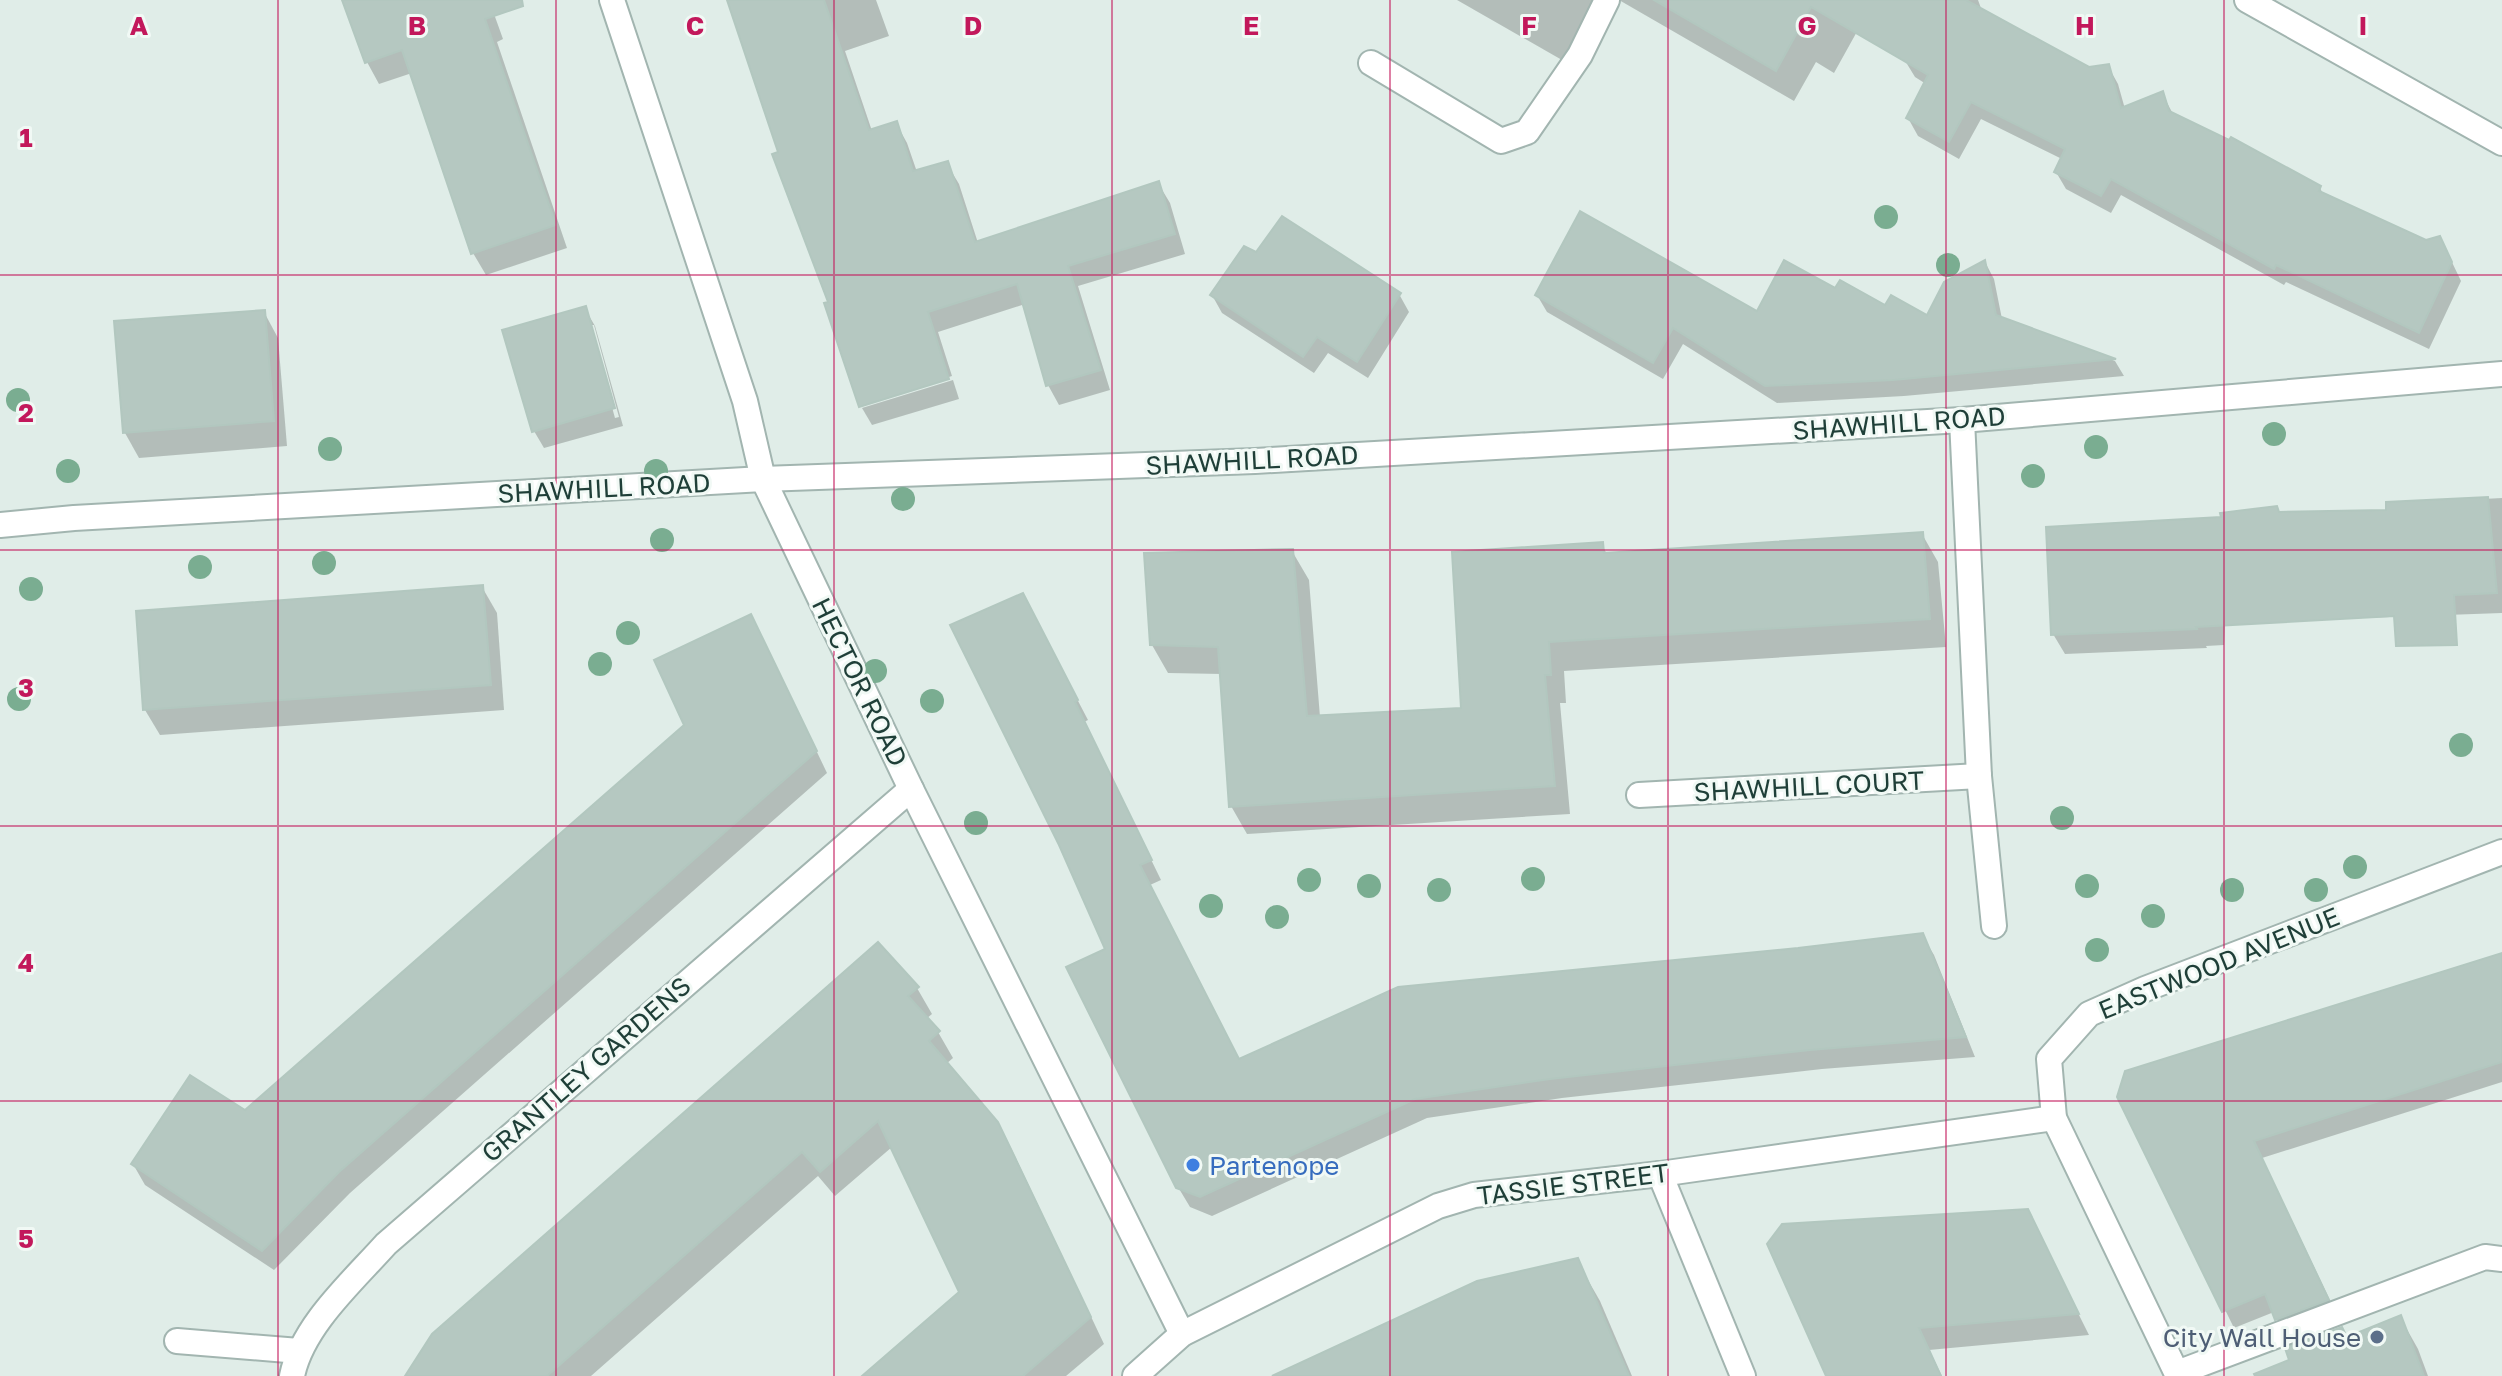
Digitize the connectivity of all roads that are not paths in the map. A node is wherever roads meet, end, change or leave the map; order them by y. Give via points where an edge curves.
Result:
1 (612, 0) edge
2 (1607, 0) edge
3 (2247, 0) edge
4 (1371, 63) dead end
5 (2502, 143) edge
6 (2502, 374) edge
7 (1962, 420) junction
8 (763, 479) junction
9 (0, 525) edge
10 (1979, 776) junction
11 (911, 789) junction
12 (1639, 795) dead end
13 (2502, 852) edge
14 (1994, 926) dead end
15 (2054, 1118) junction
16 (1660, 1174) junction
17 (2502, 1259) edge
18 (1182, 1334) junction
19 (177, 1341) dead end
20 (299, 1351) junction
21 (2178, 1374) edge
22 (292, 1376) edge
23 (1135, 1376) edge
24 (1743, 1376) edge

1 - 8 street, HECTOR ROAD via 745,401
2 - 4 street via 1580,55 1527,132 1501,141
3 - 5 street
6 - 7 street, SHAWHILL ROAD
7 - 8 street, SHAWHILL ROAD via 1255,461
7 - 10 street
8 - 9 street, SHAWHILL ROAD
8 - 11 street, HECTOR ROAD
10 - 12 street, SHAWHILL COURT
10 - 14 street
11 - 18 street, HECTOR ROAD
11 - 20 street, GRANTLEY GARDENS via 386,1244
13 - 15 street, EASTWOOD AVENUE via 2089,1014 2049,1059
15 - 16 street, TASSIE STREET
15 - 21 street, EASTWOOD AVENUE
16 - 18 street, TASSIE STREET via 1474,1195 1438,1206
16 - 24 street
17 - 21 street via 2485,1257
18 - 23 street, TASSIE STREET
19 - 20 street
20 - 22 street, GRANTLEY GARDENS

